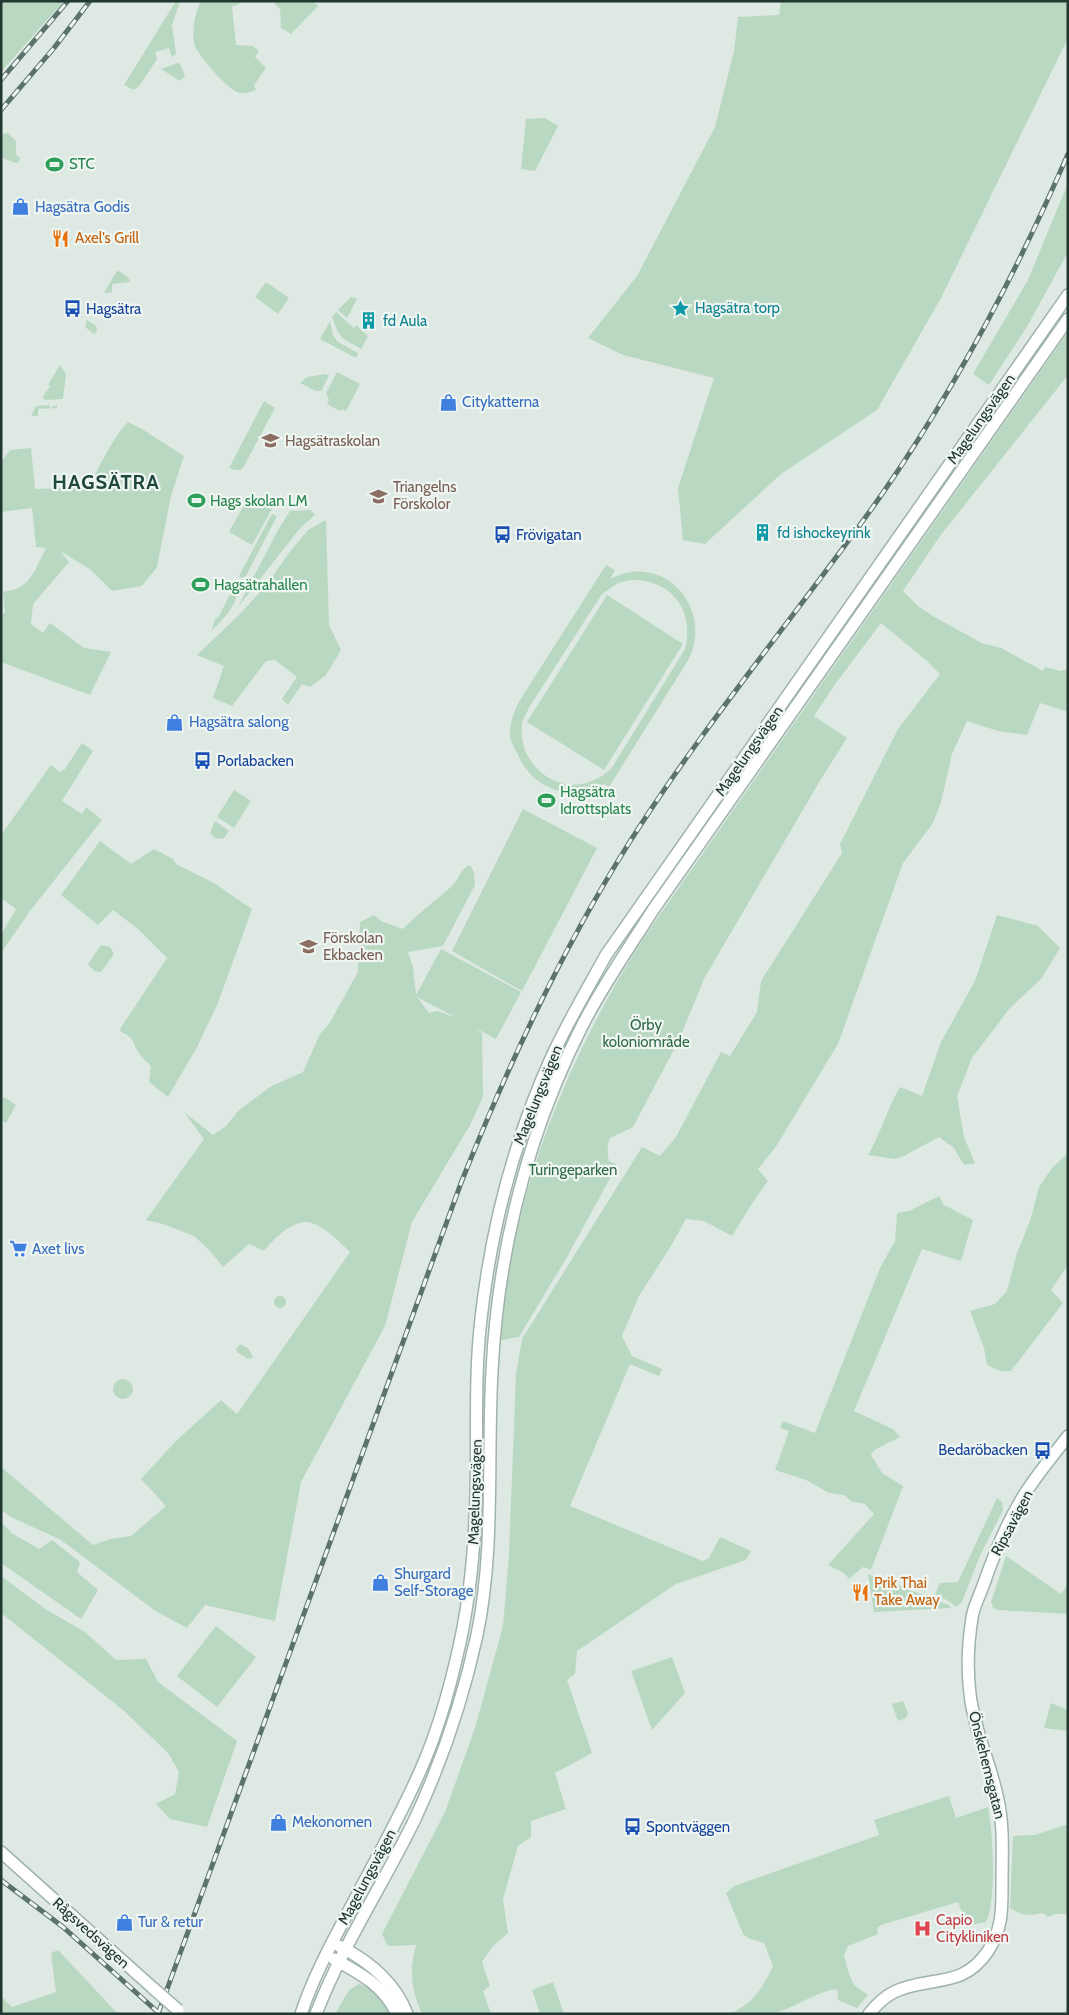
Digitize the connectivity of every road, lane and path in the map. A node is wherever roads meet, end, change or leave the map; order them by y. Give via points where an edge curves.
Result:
1 (1068, 295) edge
2 (1068, 319) edge
3 (1068, 1436) edge
4 (972, 1617) joint
5 (1, 1852) edge
6 (333, 1943) junction
7 (346, 1950) junction
8 (326, 1954) junction
9 (340, 1962) junction
10 (179, 2012) edge
11 (301, 2014) edge
12 (316, 2014) edge
13 (397, 2014) edge
14 (407, 2014) edge
15 (869, 2014) edge

1 - 6 main road, Magelungsvägen via 606,955 553,1054 520,1140 490,1258 477,1380 473,1555 457,1658 425,1760
2 - 7 main road, Magelungsvägen via 654,910 614,971 566,1059 535,1139 506,1250 492,1370 486,1563 478,1632 466,1681 452,1727 415,1819
3 - 4 main road, Ripsavägen via 1021,1500 990,1565
4 - 15 main road, Önskehemsgatan via 970,1694 998,1800 1003,1843 1002,1919 988,1951 971,1969 948,1980 894,1992
5 - 10 main road, Rågsvedsvägen, bridge
6 - 7 main road
6 - 8 main road, Magelungsvägen
7 - 9 main road, Magelungsvägen
7 - 14 main road via 389,1982
8 - 9 main road
8 - 11 main road, Magelungsvägen
9 - 12 main road, Magelungsvägen
9 - 13 main road via 376,1984

